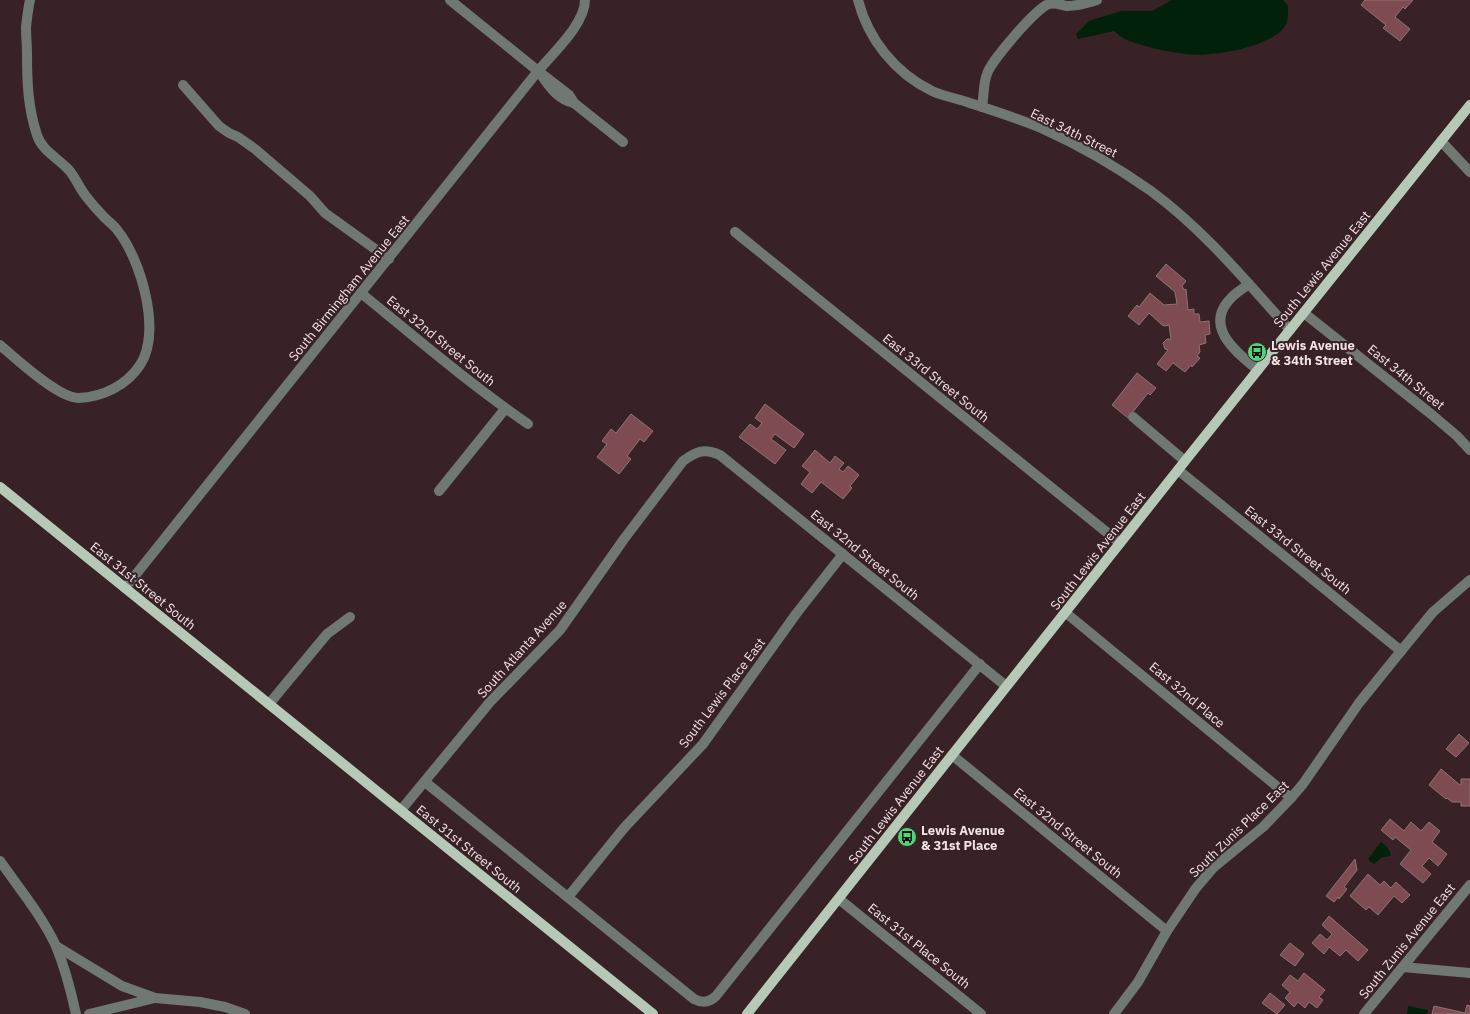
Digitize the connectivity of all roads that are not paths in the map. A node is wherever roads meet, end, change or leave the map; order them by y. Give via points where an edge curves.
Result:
1 (30, 0) edge
2 (450, 0) edge
3 (585, 0) edge
4 (858, 0) edge
5 (1097, 0) edge
6 (538, 71) junction
7 (183, 85) dead end
8 (1470, 105) edge
9 (982, 107) junction
10 (623, 142) dead end
11 (1441, 142) junction
12 (1470, 172) edge
13 (735, 232) dead end
14 (389, 259) junction
15 (1249, 284) junction
16 (361, 293) junction
17 (1304, 312) junction
18 (1290, 330) junction
19 (0, 345) edge
20 (1258, 370) junction
21 (505, 409) junction
22 (1133, 417) dead end
23 (528, 424) dead end
24 (1470, 450) edge
25 (704, 451) joint
26 (1185, 461) junction
27 (1178, 470) junction
28 (0, 487) edge
29 (439, 491) dead end
30 (1120, 543) junction
31 (843, 554) junction
32 (1470, 580) edge
33 (125, 588) junction
34 (1066, 612) junction
35 (350, 616) dead end
36 (1401, 651) junction
37 (980, 664) junction
38 (1006, 686) junction
39 (269, 704) junction
40 (952, 755) junction
41 (425, 782) junction
42 (1291, 798) junction
43 (401, 810) junction
44 (0, 861) edge
45 (1470, 885) edge
46 (568, 897) junction
47 (840, 899) junction
48 (1167, 931) junction
49 (56, 946) junction
50 (1403, 967) junction
51 (1470, 973) edge
52 (155, 998) junction
53 (707, 1002) joint
54 (76, 1014) edge
55 (90, 1014) edge
56 (245, 1014) edge
57 (653, 1014) edge
58 (747, 1014) edge
59 (982, 1014) edge
60 (1114, 1014) edge
61 (1364, 1014) edge

1 - 19 street via 26,27 26,78 37,136 43,147 69,170 85,196 118,230 129,250 148,302 148,343 145,358 128,380 88,398 76,398 49,384
2 - 6 street
3 - 6 street, South Birmingham Avenue East via 579,23
4 - 9 street, East 34th Street via 875,42 900,69 932,91
5 - 9 street via 1068,6 1047,4 1025,23 991,65 987,73
6 - 10 street via 550,89 565,101 574,103
6 - 14 street, South Birmingham Avenue East
7 - 14 street via 219,126 255,149 325,212
8 - 11 main road, South Lewis Avenue East
9 - 15 street, East 34th Street via 1041,128 1097,156 1151,191 1202,233
11 - 12 street
11 - 17 main road, South Lewis Avenue East
13 - 30 street, East 33rd Street South
14 - 16 street, South Birmingham Avenue East
15 - 18 street, East 34th Street
15 - 20 street via 1225,306 1221,317 1221,332 1227,342
16 - 21 street, East 32nd Street South
16 - 33 street, South Birmingham Avenue East
17 - 18 main road, South Lewis Avenue East
17 - 24 street, East 34th Street via 1431,414
18 - 20 main road, South Lewis Avenue East
20 - 26 main road, South Lewis Avenue East
21 - 23 street, East 32nd Street South
21 - 29 street
22 - 26 street
25 - 31 street, East 32nd Street South via 720,455
25 - 41 street, South Atlanta Avenue via 695,452 683,461 560,630 490,702
26 - 27 main road, South Lewis Avenue East
27 - 30 main road, South Lewis Avenue East
27 - 36 street, East 33rd Street South
28 - 33 main road, East 31st Street South
30 - 34 main road, South Lewis Avenue East
31 - 37 street, East 32nd Street South
31 - 46 street, South Lewis Place East via 796,614 703,744 624,828
32 - 36 street, South Zunis Place East via 1433,612
33 - 39 main road, East 31st Street South
34 - 38 main road, South Lewis Avenue East
34 - 42 street, East 32nd Place
35 - 39 street via 328,634
36 - 42 street, South Zunis Place East via 1359,703
37 - 38 street, East 32nd Street South
37 - 53 street, South Lewis Avenue East via 716,996
38 - 40 main road, South Lewis Avenue East
39 - 43 main road, East 31st Street South
40 - 47 main road, South Lewis Avenue East
40 - 48 street, East 32nd Street South
41 - 43 street, South Atlanta Avenue
41 - 46 street, East 31st Street South
42 - 48 street, South Zunis Place East via 1263,827 1213,868
43 - 57 main road, East 31st Street South
44 - 49 street
45 - 50 street, South Zunis Avenue East
46 - 53 street, East 31st Street South via 694,999
47 - 58 main road, South Lewis Avenue East
47 - 59 street, East 31st Place South
48 - 60 street, South Zunis Place East via 1138,982
49 - 52 street via 122,986
49 - 54 street via 67,976
50 - 51 street
50 - 61 street, South Zunis Avenue East
52 - 55 street
52 - 56 street via 200,1002

